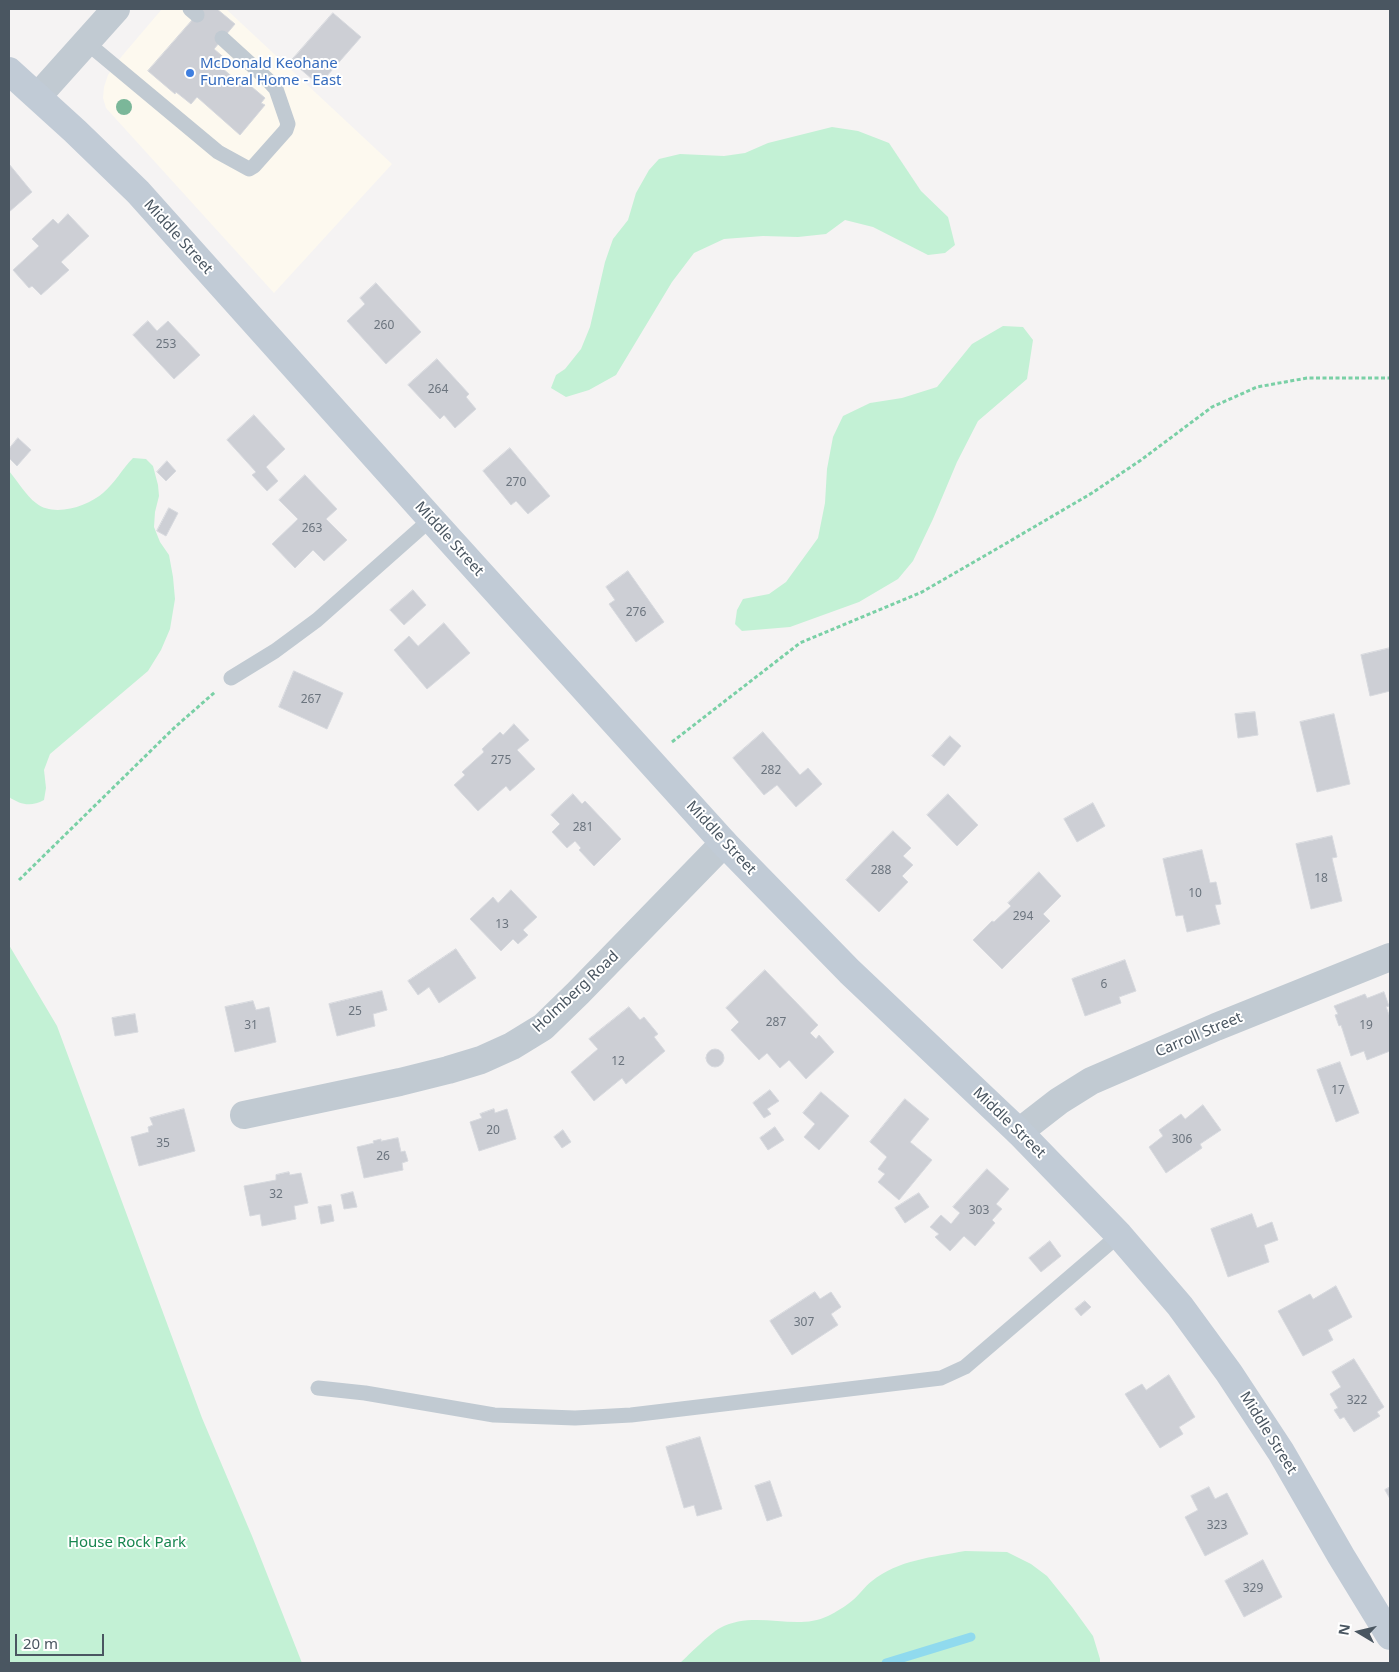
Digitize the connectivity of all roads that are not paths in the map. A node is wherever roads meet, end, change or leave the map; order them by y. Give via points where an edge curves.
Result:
1 (116, 9) edge
2 (222, 38) dead end
3 (86, 42) junction
4 (9, 71) edge
5 (38, 96) junction
6 (431, 519) junction
7 (231, 678) road end
8 (724, 843) junction
9 (1390, 958) edge
10 (244, 1115) dead end
11 (1019, 1132) junction
12 (1119, 1235) junction
13 (318, 1388) dead end
14 (1390, 1636) edge

1 - 3 street
2 - 3 lane via 276,89 288,124 249,169 218,152
3 - 5 street
4 - 5 main road, Middle Street
5 - 6 main road, Middle Street via 138,192
6 - 7 lane via 317,620
6 - 8 main road, Middle Street
8 - 10 street, Holmberg Road via 578,994 543,1027 512,1046 448,1070
8 - 11 main road, Middle Street via 850,972
9 - 11 street, Carroll Street via 1091,1081
11 - 12 main road, Middle Street
12 - 13 lane via 965,1367 941,1378 631,1415 575,1418 494,1414
12 - 14 main road, Middle Street via 1180,1306 1229,1373 1282,1452

